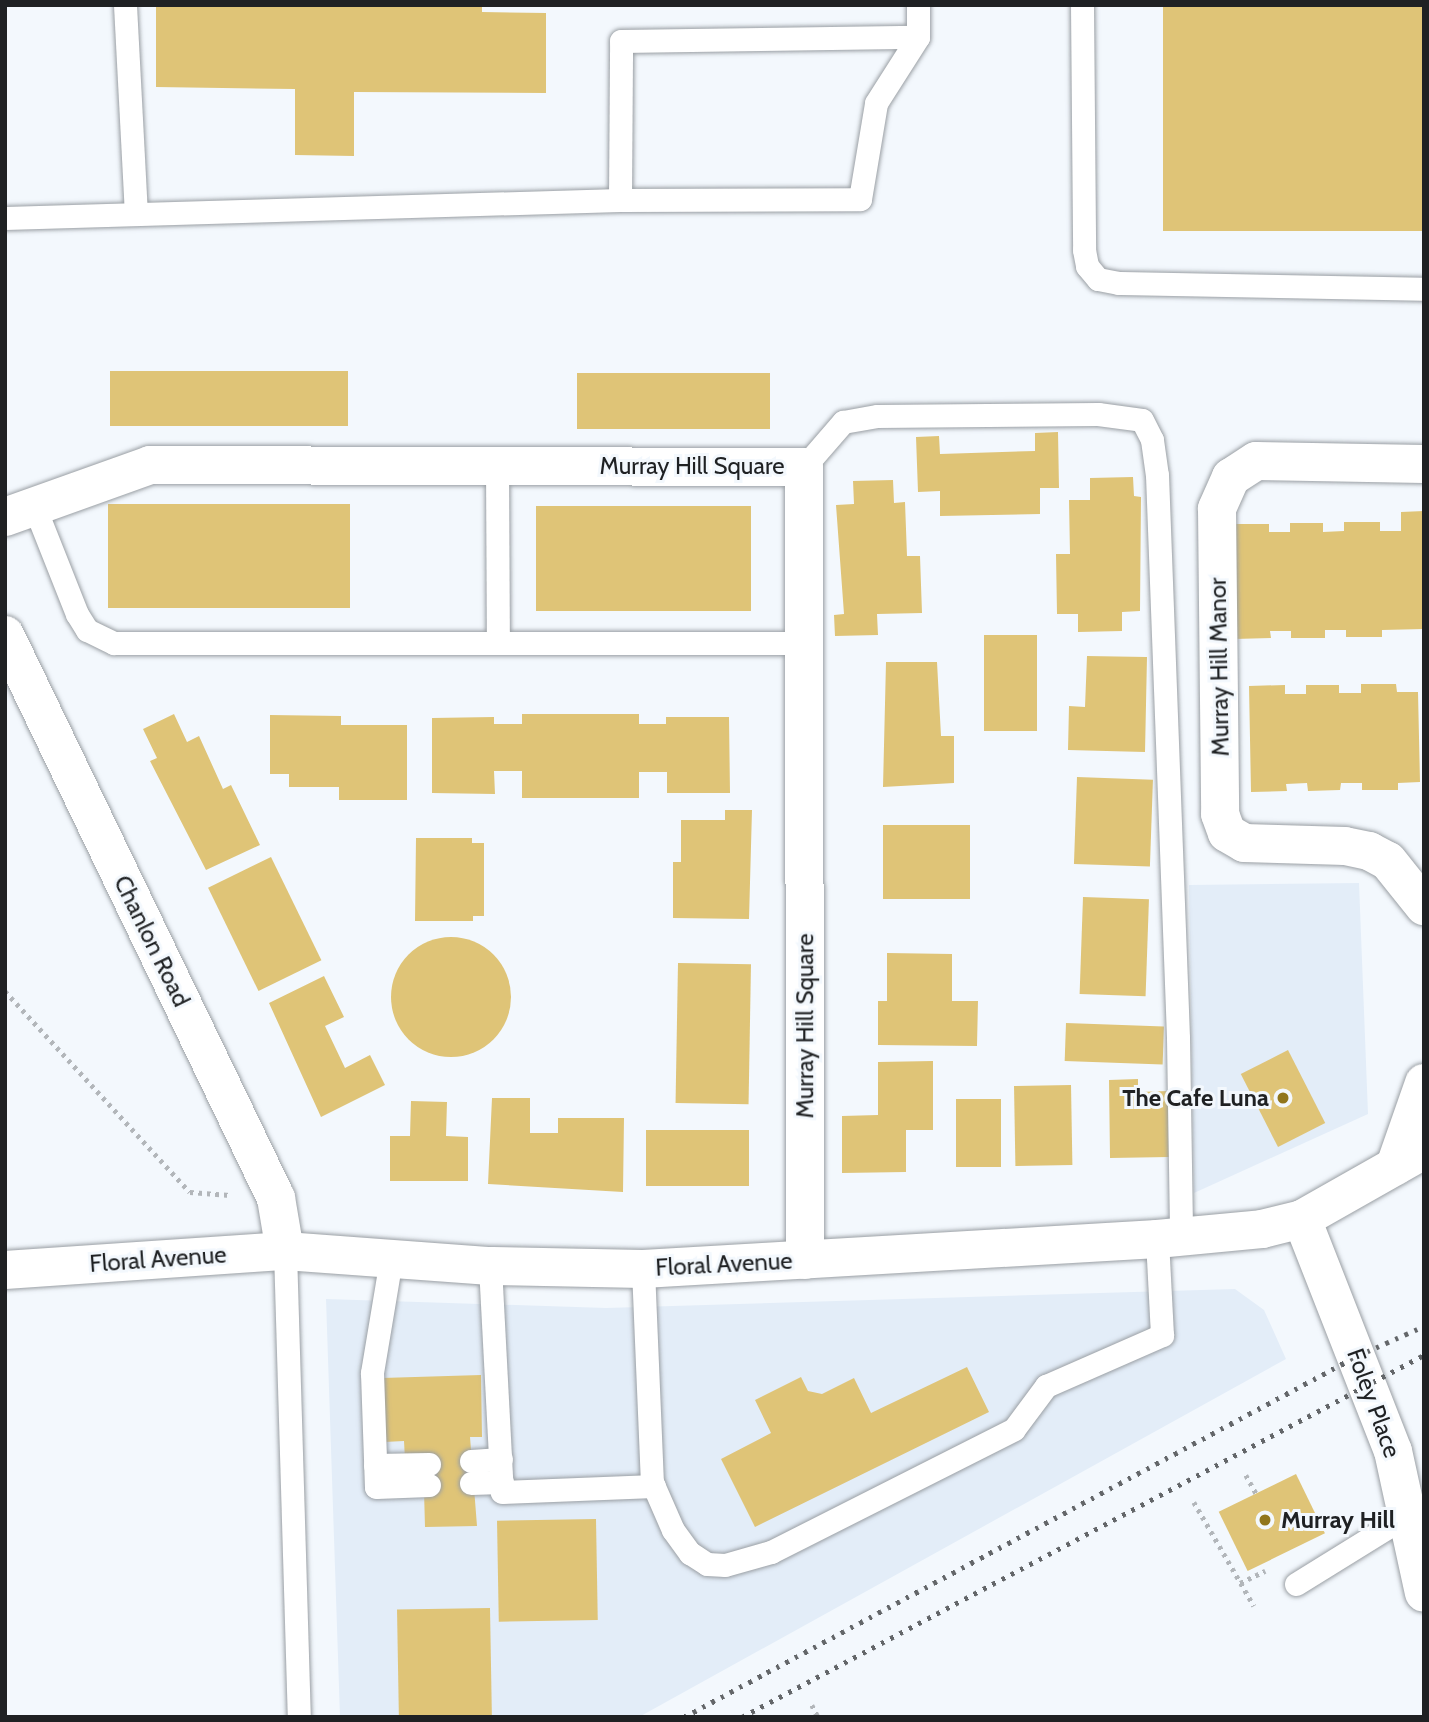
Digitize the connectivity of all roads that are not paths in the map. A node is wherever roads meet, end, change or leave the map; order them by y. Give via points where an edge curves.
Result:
1 (125, 5) edge
2 (918, 5) edge
3 (1082, 5) edge
4 (918, 37) junction
5 (620, 200) junction
6 (136, 214) junction
7 (5, 218) edge
8 (1424, 289) edge
9 (1424, 464) edge
10 (497, 466) junction
11 (804, 467) junction
12 (20, 512) edge
13 (5, 635) edge
14 (498, 642) junction
15 (805, 643) junction
16 (1424, 906) edge
17 (1424, 1083) edge
18 (1410, 1158) edge
19 (1302, 1219) junction
20 (1169, 1238) junction
21 (285, 1251) junction
22 (391, 1259) junction
23 (805, 1260) junction
24 (489, 1266) junction
25 (643, 1269) junction
26 (5, 1270) edge
27 (501, 1459) junction
28 (429, 1474) dead end
29 (502, 1482) junction
30 (654, 1486) junction
31 (1416, 1510) edge
32 (1296, 1584) dead end
33 (1424, 1593) edge
34 (299, 1717) edge

1 - 6 lane
2 - 4 lane
3 - 8 lane via 1084,250 1087,266 1098,279
4 - 5 lane via 876,103 860,199
4 - 5 lane via 621,41
5 - 6 lane
6 - 7 lane
9 - 16 street, Murray Hill Manor via 1256,461 1231,477 1217,509 1220,814 1227,832 1244,843 1369,851 1388,861
10 - 11 street, Murray Hill Square
10 - 12 street, Murray Hill Square via 150,465
10 - 14 lane
11 - 15 street, Murray Hill Square
11 - 20 lane via 843,422 877,416 1098,414 1143,421 1152,440 1178,1025
12 - 14 lane via 77,614 100,639
13 - 21 street, Chanlon Road via 276,1198
14 - 15 lane
15 - 23 street, Murray Hill Square
17 - 18 street
18 - 19 street, Floral Avenue
19 - 20 street, Floral Avenue via 1262,1229
19 - 31 street, Foley Place
20 - 23 street, Floral Avenue
20 - 30 lane via 1161,1335 1046,1386 1014,1429 771,1552 725,1566 707,1564 690,1553 673,1530
21 - 22 street, Floral Avenue
21 - 26 street, Floral Avenue
21 - 34 lane
22 - 24 street, Floral Avenue
22 - 28 lane via 372,1373 376,1487
23 - 25 street, Floral Avenue
24 - 25 street, Floral Avenue
24 - 27 lane
25 - 30 lane
27 - 29 lane
27 - 29 lane via 471,1472
29 - 30 lane via 502,1492
31 - 32 lane
31 - 33 street, Foley Place

